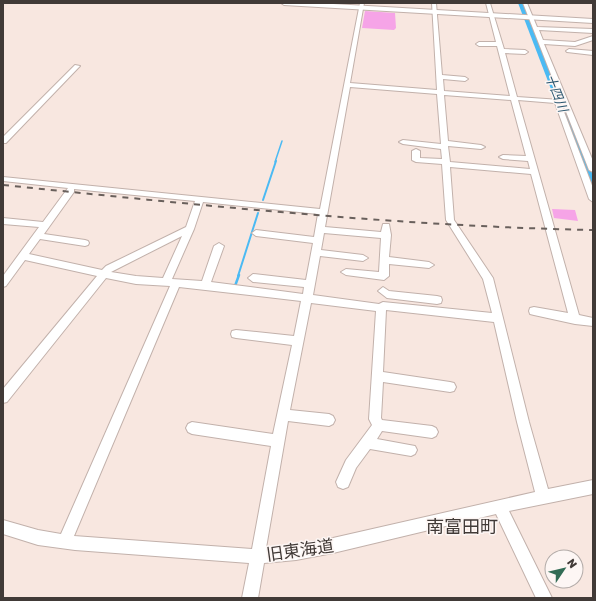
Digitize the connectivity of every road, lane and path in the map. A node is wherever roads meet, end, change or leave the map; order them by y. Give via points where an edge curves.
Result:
1 (284, 3) edge
2 (434, 3) edge
3 (488, 3) edge
4 (525, 3) edge
5 (361, 5) edge
6 (434, 12) junction
7 (491, 15) junction
8 (530, 17) junction
9 (593, 21) edge
10 (535, 28) junction
11 (593, 31) edge
12 (593, 38) edge
13 (541, 42) junction
14 (479, 44) dead end
15 (500, 44) junction
16 (501, 51) junction
17 (568, 51) dead end
18 (525, 52) dead end
19 (593, 53) edge
20 (77, 66) dead end
21 (439, 77) junction
22 (465, 79) dead end
23 (347, 85) junction
24 (441, 92) junction
25 (515, 98) junction
26 (561, 101) junction
27 (3, 141) edge
28 (404, 142) dead end
29 (444, 145) junction
30 (481, 146) dead end
31 (416, 151) dead end
32 (503, 157) dead end
33 (531, 158) junction
34 (446, 163) junction
35 (593, 170) edge
36 (534, 172) junction
37 (3, 179) edge
38 (71, 190) dead end
39 (593, 200) edge
40 (199, 202) dead end
41 (322, 212) junction
42 (3, 221) edge
43 (46, 225) junction
44 (190, 229) junction
45 (319, 230) junction
46 (256, 233) dead end
47 (37, 236) junction
48 (317, 240) junction
49 (85, 243) dead end
50 (219, 246) dead end
51 (315, 252) junction
52 (22, 256) junction
53 (363, 258) dead end
54 (385, 260) junction
55 (429, 266) dead end
56 (346, 272) dead end
57 (102, 274) junction
58 (253, 278) dead end
59 (171, 282) junction
60 (3, 283) edge
61 (310, 283) junction
62 (205, 286) junction
63 (307, 298) junction
64 (437, 300) dead end
65 (382, 307) junction
66 (534, 311) dead end
67 (498, 318) junction
68 (575, 320) junction
69 (593, 322) edge
70 (236, 334) dead end
71 (298, 341) junction
72 (377, 376) junction
73 (450, 387) dead end
74 (4, 395) edge
75 (283, 415) junction
76 (329, 420) dead end
77 (379, 425) junction
78 (192, 428) dead end
79 (432, 432) dead end
80 (278, 441) junction
81 (368, 441) junction
82 (411, 450) dead end
83 (343, 482) dead end
84 (592, 487) edge
85 (544, 498) junction
86 (500, 507) junction
87 (3, 527) edge
88 (65, 542) junction
89 (258, 556) junction
90 (250, 598) edge
91 (544, 598) edge

1 - 5 street
2 - 6 street
3 - 7 street
4 - 8 street
5 - 6 street
5 - 23 street
6 - 7 street
6 - 21 street
7 - 8 street
7 - 15 street
8 - 9 street
8 - 10 street
10 - 11 street
10 - 13 street
12 - 13 street via 575,44
13 - 26 street
14 - 15 street
15 - 16 street
16 - 18 street
16 - 25 street
17 - 19 street
20 - 27 street
21 - 22 street
21 - 24 street
23 - 24 street
23 - 41 street
24 - 25 street
24 - 29 street
25 - 26 street
25 - 33 street
26 - 35 street
26 - 39 street
28 - 29 street
29 - 30 street
29 - 34 street
31 - 34 street via 416,160
32 - 33 street
33 - 36 street
34 - 36 street
34 - 67 street via 450,220 488,278
36 - 68 street
37 - 41 street
38 - 43 street
40 - 44 street
41 - 45 street
42 - 43 street
43 - 47 street
44 - 57 street via 114,265
44 - 59 street
45 - 48 street
45 - 54 street via 386,231
46 - 48 street
47 - 49 street
47 - 52 street
48 - 51 street
50 - 62 street
51 - 53 street
51 - 61 street
52 - 57 street
52 - 60 street
54 - 55 street
54 - 56 street via 384,276
57 - 59 street via 136,280
57 - 74 street
58 - 61 street
59 - 62 street
59 - 88 street
61 - 63 street
62 - 63 street
63 - 65 street
63 - 71 street
64 - 65 street via 387,294 383,290
65 - 67 street
65 - 72 street
66 - 68 street
67 - 85 street via 532,463
68 - 69 street
70 - 71 street
71 - 75 street
72 - 73 street
72 - 77 street via 375,419
75 - 76 street
75 - 80 street
77 - 79 street
77 - 81 street
78 - 80 street
80 - 89 street
81 - 82 street
81 - 83 street via 351,464
84 - 85 street, 旧東海道
85 - 86 street, 旧東海道
86 - 89 street, 旧東海道 via 315,550
86 - 91 street
87 - 88 street, 旧東海道 via 36,538
88 - 89 street, 旧東海道 via 200,554
89 - 90 street

